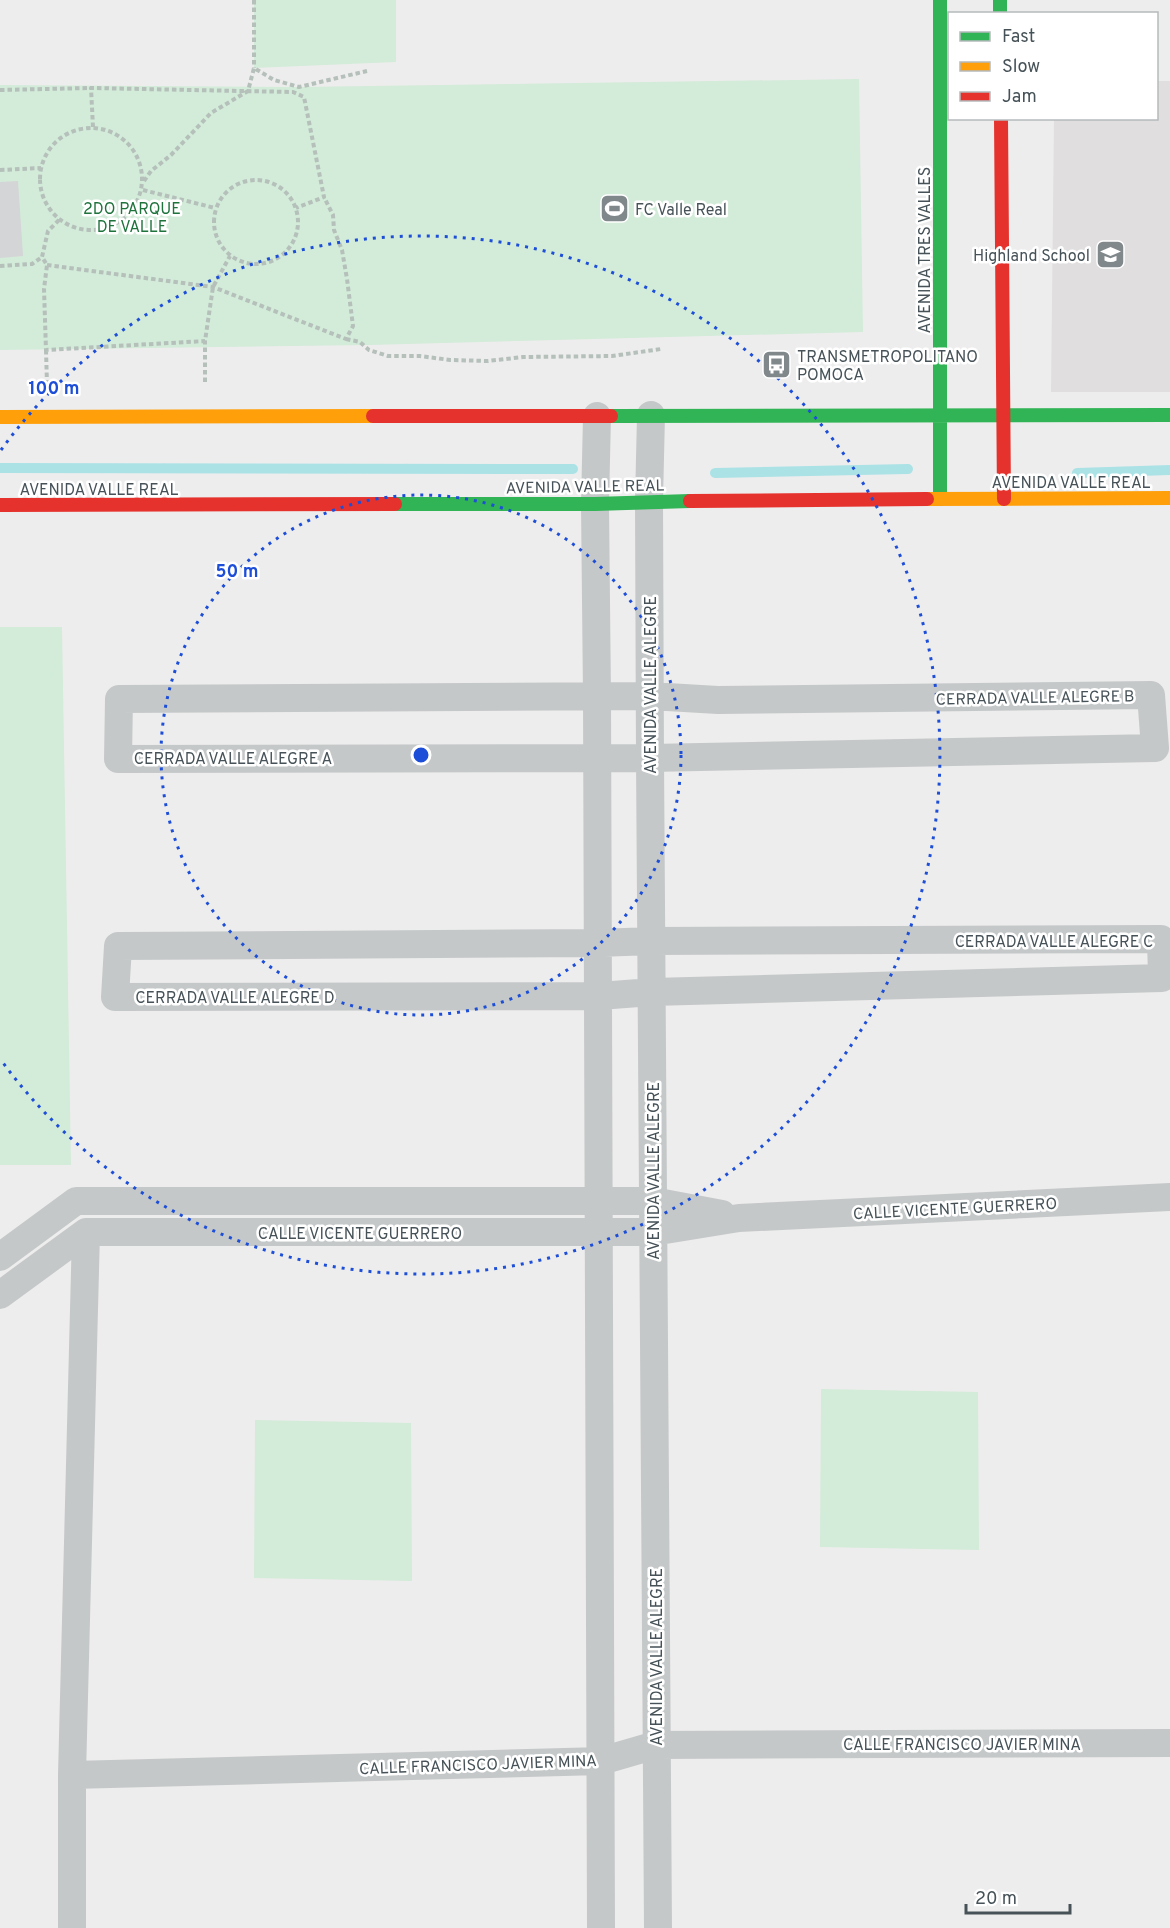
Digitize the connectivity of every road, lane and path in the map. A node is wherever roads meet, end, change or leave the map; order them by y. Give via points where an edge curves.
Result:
1 (254, 0) edge
2 (940, 0) edge
3 (254, 68) junction
4 (367, 71) dead end
5 (91, 88) junction
6 (0, 90) edge
7 (248, 91) junction
8 (1000, 120) edge
9 (93, 127) junction
10 (41, 168) junction
11 (0, 170) edge
12 (144, 182) junction
13 (142, 190) junction
14 (324, 197) junction
15 (215, 208) junction
16 (296, 208) junction
17 (59, 220) junction
18 (230, 256) junction
19 (42, 257) junction
20 (46, 265) junction
21 (0, 266) edge
22 (213, 287) junction
23 (346, 339) junction
24 (205, 341) junction
25 (661, 349) dead end
26 (651, 415) junction
27 (1170, 415) edge
28 (204, 416) junction
29 (597, 416) junction
30 (940, 416) junction
31 (1002, 416) junction
32 (0, 417) edge
33 (1170, 498) edge
34 (940, 499) junction
35 (1004, 499) junction
36 (649, 501) junction
37 (595, 504) junction
38 (0, 505) edge
39 (650, 696) junction
40 (597, 697) junction
41 (597, 757) junction
42 (650, 758) junction
43 (652, 941) junction
44 (598, 943) junction
45 (652, 992) junction
46 (599, 996) junction
47 (1170, 1197) edge
48 (653, 1201) junction
49 (599, 1202) junction
50 (739, 1218) junction
51 (86, 1232) junction
52 (653, 1232) junction
53 (599, 1233) junction
54 (0, 1257) edge
55 (0, 1295) edge
56 (1170, 1743) edge
57 (656, 1745) junction
58 (601, 1761) junction
59 (72, 1775) junction
60 (72, 1928) edge
61 (602, 1928) edge
62 (658, 1928) edge

1 - 3 path
2 - 30 street, AVENIDA TRES VALLES
3 - 4 path via 274,80 299,87
3 - 7 path
5 - 6 path
5 - 7 path
5 - 9 path
7 - 12 path via 211,113
7 - 14 path via 293,92 304,97
8 - 31 street
9 - 10 path via 65,134 46,154
9 - 12 path via 111,131 127,141 138,155
10 - 11 path
10 - 17 path via 40,187 46,205
12 - 13 path
13 - 15 path
13 - 17 path via 131,213 110,228 83,230
14 - 16 path
14 - 23 path via 333,215 347,279 353,326
15 - 16 path via 224,193 238,183 255,179 273,183 287,193
15 - 18 path via 213,226 218,243
16 - 18 path via 296,235 281,256 269,263 255,264
17 - 19 path via 48,231
18 - 22 path
19 - 20 path
19 - 21 path via 32,264
20 - 22 path
20 - 24 path via 46,350
22 - 23 path
22 - 24 path
23 - 25 path via 388,356 488,361 612,356
24 - 28 path
26 - 29 street
26 - 30 street
26 - 36 street, AVENIDA VALLE ALEGRE
27 - 31 street
28 - 29 street
28 - 32 street
29 - 37 street
30 - 31 street
30 - 34 street, AVENIDA TRES VALLES
31 - 35 street
33 - 35 street, AVENIDA VALLE REAL
34 - 35 street, AVENIDA VALLE REAL
34 - 36 street, AVENIDA VALLE REAL
36 - 37 street, AVENIDA VALLE REAL
36 - 39 street, AVENIDA VALLE ALEGRE
37 - 38 street, AVENIDA VALLE REAL
37 - 40 street
39 - 40 street, CERRADA VALLE ALEGRE B
39 - 42 street, AVENIDA VALLE ALEGRE
39 - 42 street, CERRADA VALLE ALEGRE B via 718,700 1151,695 1155,748
40 - 41 street
40 - 41 street, CERRADA VALLE ALEGRE A via 119,699 118,759
41 - 42 street, CERRADA VALLE ALEGRE B
41 - 44 street
42 - 43 street, AVENIDA VALLE ALEGRE
43 - 44 street, CERRADA VALLE ALEGRE C
43 - 45 street, AVENIDA VALLE ALEGRE
43 - 45 street, CERRADA VALLE ALEGRE C via 1161,939 1162,978
44 - 46 street
44 - 46 street, CERRADA VALLE ALEGRE D via 118,946 115,997
45 - 46 street, CERRADA VALLE ALEGRE C
45 - 48 street, AVENIDA VALLE ALEGRE
46 - 49 street
47 - 50 street, CALLE VICENTE GUERRERO
48 - 49 street, CALLE VICENTE GUERRERO
48 - 50 street, CALLE VICENTE GUERRERO
48 - 52 street, AVENIDA VALLE ALEGRE
49 - 53 street
49 - 54 street, CALLE VICENTE GUERRERO via 76,1201
50 - 52 street, CALLE VICENTE GUERRERO
51 - 53 street, CALLE VICENTE GUERRERO
51 - 55 street
51 - 59 street
52 - 53 street, CALLE VICENTE GUERRERO
52 - 57 street, AVENIDA VALLE ALEGRE
53 - 58 street
56 - 57 street, CALLE FRANCISCO JAVIER MINA
57 - 58 street, CALLE FRANCISCO JAVIER MINA
57 - 62 street, AVENIDA VALLE ALEGRE
58 - 59 street, CALLE FRANCISCO JAVIER MINA
58 - 61 street
59 - 60 street

